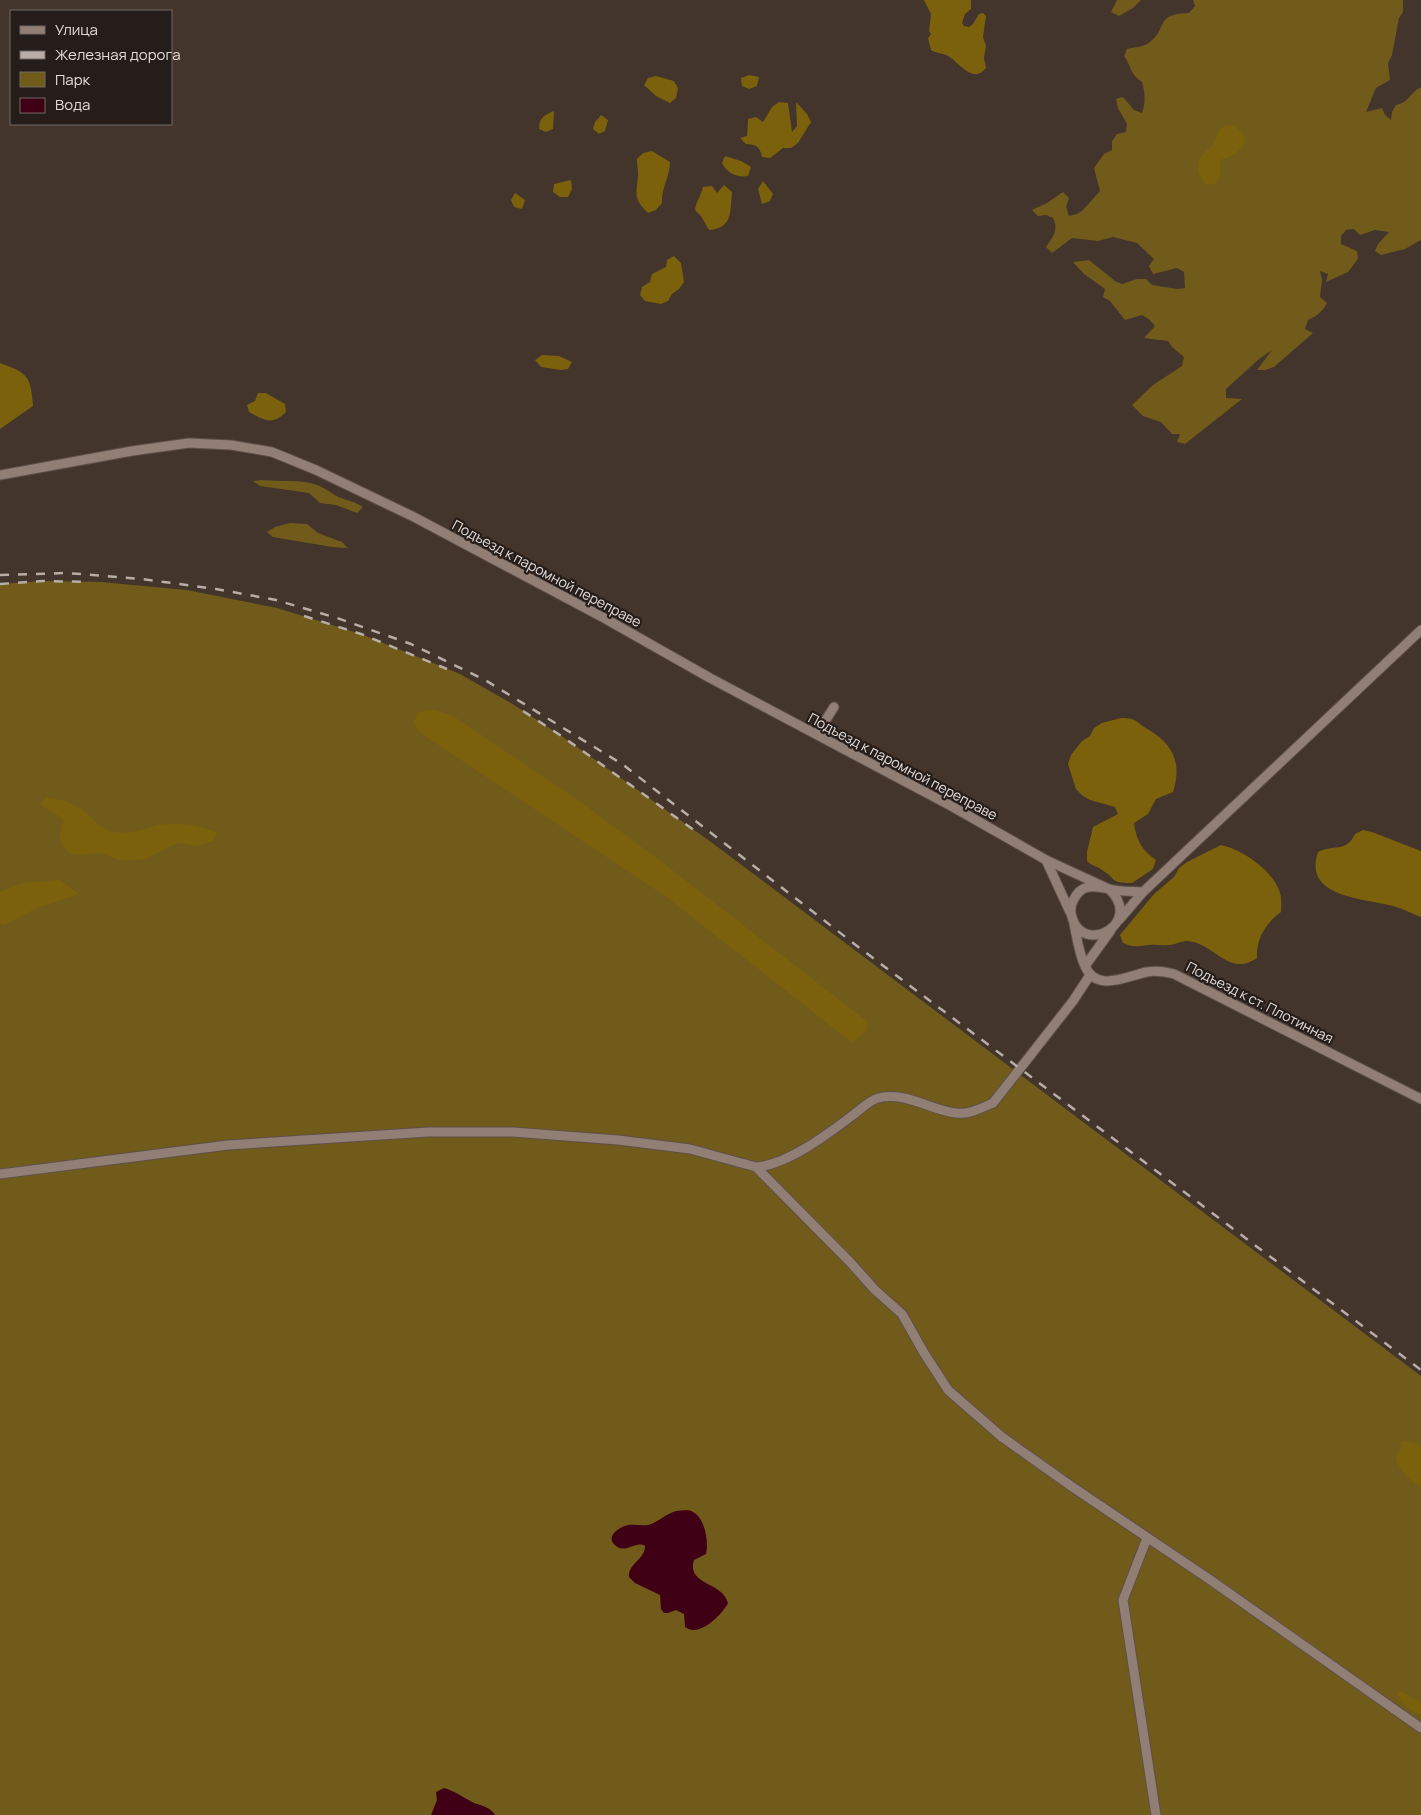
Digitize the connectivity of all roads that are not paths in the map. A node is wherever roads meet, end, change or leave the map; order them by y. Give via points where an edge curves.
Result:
1 (0, 476) edge
2 (1421, 630) edge
3 (834, 707) dead end
4 (816, 734) junction
5 (1046, 860) junction
6 (1109, 889) junction
7 (1144, 892) junction
8 (1072, 917) junction
9 (1115, 925) junction
10 (1084, 966) junction
11 (1090, 974) junction
12 (1421, 1099) edge
13 (756, 1167) junction
14 (0, 1174) edge
15 (1148, 1538) junction
16 (1421, 1728) edge
17 (1156, 1815) edge

1 - 4 street, Подъезд к паромной переправе via 189,443 231,445 272,452 414,518
2 - 7 street
3 - 4 street
4 - 5 street, Подъезд к паромной переправе
5 - 6 street, Подъезд к паромной переправе
5 - 8 street
6 - 7 street
6 - 8 street via 1100,886 1082,889 1072,904
6 - 9 street via 1119,904 1120,913
7 - 9 street
8 - 9 street via 1078,929 1086,934 1104,934
8 - 10 street
9 - 10 street
10 - 11 street
11 - 12 street, Подъезд к ст. Плотинная via 1104,982 1148,972 1174,974
11 - 13 street via 1073,1001 993,1103 975,1112 957,1114 894,1097 876,1098 787,1158
13 - 14 street via 690,1149 618,1140 513,1132 428,1132 228,1145
13 - 15 street via 902,1314 948,1390 1002,1437
15 - 16 street
15 - 17 street via 1124,1600

